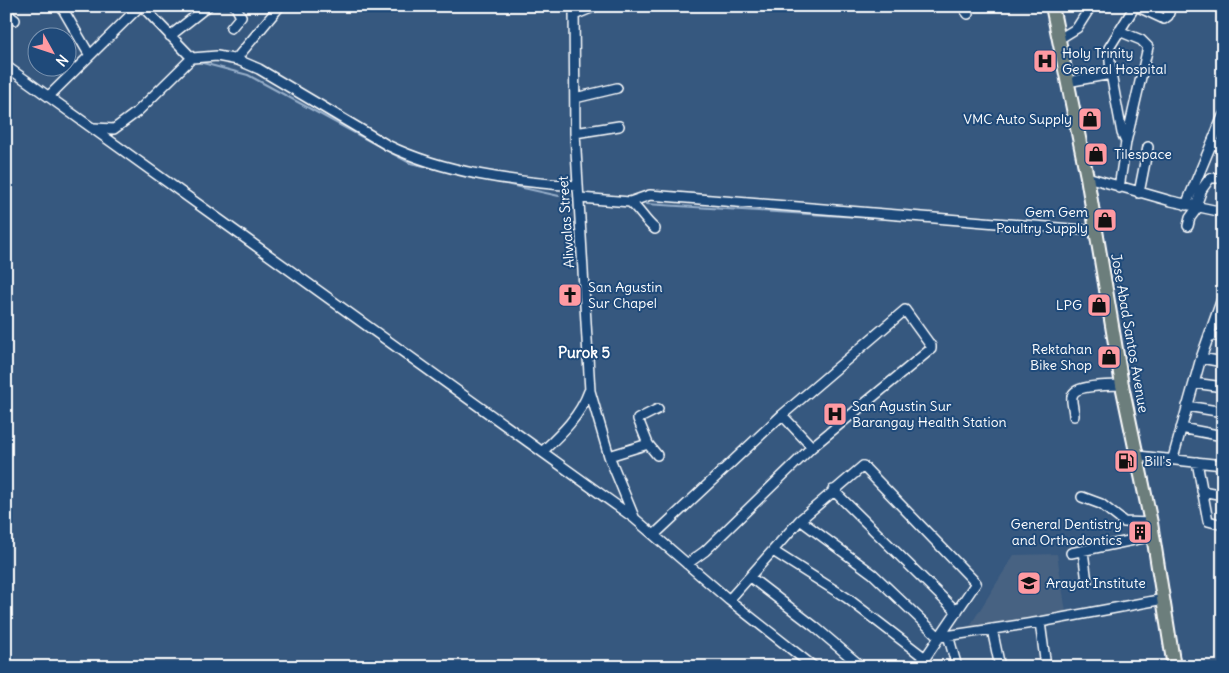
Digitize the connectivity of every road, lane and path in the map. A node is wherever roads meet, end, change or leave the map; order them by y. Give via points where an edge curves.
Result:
1 (61, 6) edge
2 (141, 6) edge
3 (208, 6) edge
4 (235, 6) edge
5 (280, 6) edge
6 (596, 6) edge
7 (962, 6) edge
8 (1052, 6) edge
9 (1092, 6) edge
10 (1135, 6) edge
11 (1170, 6) edge
12 (574, 10) edge
13 (6, 13) edge
14 (968, 14) dead end
15 (15, 20) dead end
16 (231, 28) dead end
17 (1120, 31) junction
18 (170, 36) junction
19 (1058, 39) junction
20 (89, 54) junction
21 (192, 58) junction
22 (236, 59) junction
23 (6, 66) edge
24 (1111, 74) junction
25 (1066, 82) junction
26 (617, 88) dead end
27 (49, 96) junction
28 (575, 98) junction
29 (1223, 116) edge
30 (619, 126) dead end
31 (94, 128) junction
32 (575, 133) junction
33 (1126, 142) junction
34 (1212, 143) junction
35 (1148, 147) dead end
36 (1223, 147) edge
37 (1087, 177) junction
38 (1223, 178) edge
39 (578, 186) junction
40 (1119, 188) junction
41 (1139, 193) junction
42 (580, 198) junction
43 (630, 202) junction
44 (1193, 206) junction
45 (1223, 212) edge
46 (1188, 226) dead end
47 (655, 229) dead end
48 (1096, 231) junction
49 (1223, 296) edge
50 (1220, 313) edge
51 (1208, 335) junction
52 (1223, 338) edge
53 (1202, 358) junction
54 (1223, 362) edge
55 (1194, 383) junction
56 (1122, 385) junction
57 (1223, 387) edge
58 (590, 390) junction
59 (1187, 406) junction
60 (658, 408) dead end
61 (1223, 412) edge
62 (782, 415) junction
63 (1074, 416) dead end
64 (1181, 428) junction
65 (1223, 436) edge
66 (648, 444) junction
67 (812, 447) junction
68 (543, 451) junction
69 (657, 455) dead end
70 (609, 456) junction
71 (1138, 456) junction
72 (1173, 458) junction
73 (1197, 462) junction
74 (1223, 465) edge
75 (833, 490) junction
76 (1202, 491) junction
77 (1223, 495) edge
78 (1082, 497) dead end
79 (634, 518) junction
80 (800, 520) junction
81 (1151, 523) junction
82 (1223, 526) edge
83 (654, 535) junction
84 (1153, 536) junction
85 (773, 551) junction
86 (1083, 551) junction
87 (1071, 553) dead end
88 (687, 564) junction
89 (750, 577) junction
90 (1087, 582) dead end
91 (1164, 599) junction
92 (729, 600) junction
93 (957, 612) junction
94 (1040, 622) junction
95 (992, 628) junction
96 (943, 636) junction
97 (925, 658) junction
98 (1171, 666) edge
99 (814, 667) edge
100 (862, 667) edge
101 (919, 667) edge
102 (957, 667) edge
103 (1000, 667) edge
104 (1046, 667) edge

1 - 20 street
2 - 18 street
2 - 20 street
3 - 18 street
4 - 16 street via 242,16
5 - 22 street
6 - 12 street
7 - 14 street
8 - 19 highway, Jose Abad Santos Avenue
9 - 19 street via 1074,31
10 - 11 street via 1164,19
10 - 17 street
12 - 28 street, Aliwalas Street
13 - 15 street
17 - 24 street via 1109,48
17 - 33 street via 1141,40 1148,47
18 - 21 street
19 - 25 highway, Jose Abad Santos Avenue
20 - 27 street
21 - 22 street via 217,56
21 - 31 street via 124,123 114,129
22 - 39 street via 408,154 482,174
23 - 27 street
24 - 25 street
24 - 33 street
25 - 37 highway, Jose Abad Santos Avenue
26 - 28 street
27 - 31 street
28 - 32 street, Aliwalas Street
29 - 34 street
30 - 32 street
31 - 68 street
32 - 39 street, Aliwalas Street
33 - 40 street
34 - 36 street
34 - 44 street
35 - 41 street
37 - 40 street
37 - 48 highway, Jose Abad Santos Avenue
38 - 44 street via 1210,178
39 - 42 street, Aliwalas Street
40 - 41 street
41 - 44 street
42 - 43 street
42 - 58 street, Aliwalas Street
43 - 47 street
43 - 48 street via 650,195 770,210
44 - 45 street
44 - 46 street
48 - 56 highway, Jose Abad Santos Avenue
49 - 50 street
50 - 51 street
51 - 52 street
51 - 53 street
53 - 54 street
53 - 55 street
55 - 57 street
55 - 59 street
56 - 63 street via 1074,391
56 - 71 highway, Jose Abad Santos Avenue
58 - 68 street via 577,416
58 - 70 street, Aliwalas Street
59 - 61 street
59 - 64 street
60 - 66 street via 638,419
62 - 67 street
62 - 67 street via 905,310 931,349
62 - 83 street
64 - 65 street
64 - 72 street
66 - 69 street
66 - 70 street
67 - 88 street
68 - 79 street
70 - 79 street, Aliwalas Street
71 - 72 street
71 - 81 highway, Jose Abad Santos Avenue
72 - 73 street
73 - 74 street
73 - 76 street
75 - 80 street
75 - 93 street
75 - 93 street via 860,466 865,468 976,582
76 - 77 street
76 - 82 street via 1208,521
78 - 81 street via 1101,504 1124,522
79 - 83 street
80 - 85 street
80 - 96 street via 873,574
81 - 84 highway, Jose Abad Santos Avenue
83 - 88 street
84 - 86 street
84 - 91 highway, Jose Abad Santos Avenue
85 - 89 street
85 - 97 street via 847,598
86 - 87 street
86 - 90 street
88 - 92 street
89 - 92 street
89 - 100 street via 810,622
91 - 94 street
91 - 98 highway, Jose Abad Santos Avenue
92 - 99 street
93 - 96 street
94 - 95 street
94 - 104 street
95 - 96 street
95 - 103 street
96 - 97 street
96 - 102 street
97 - 101 street

